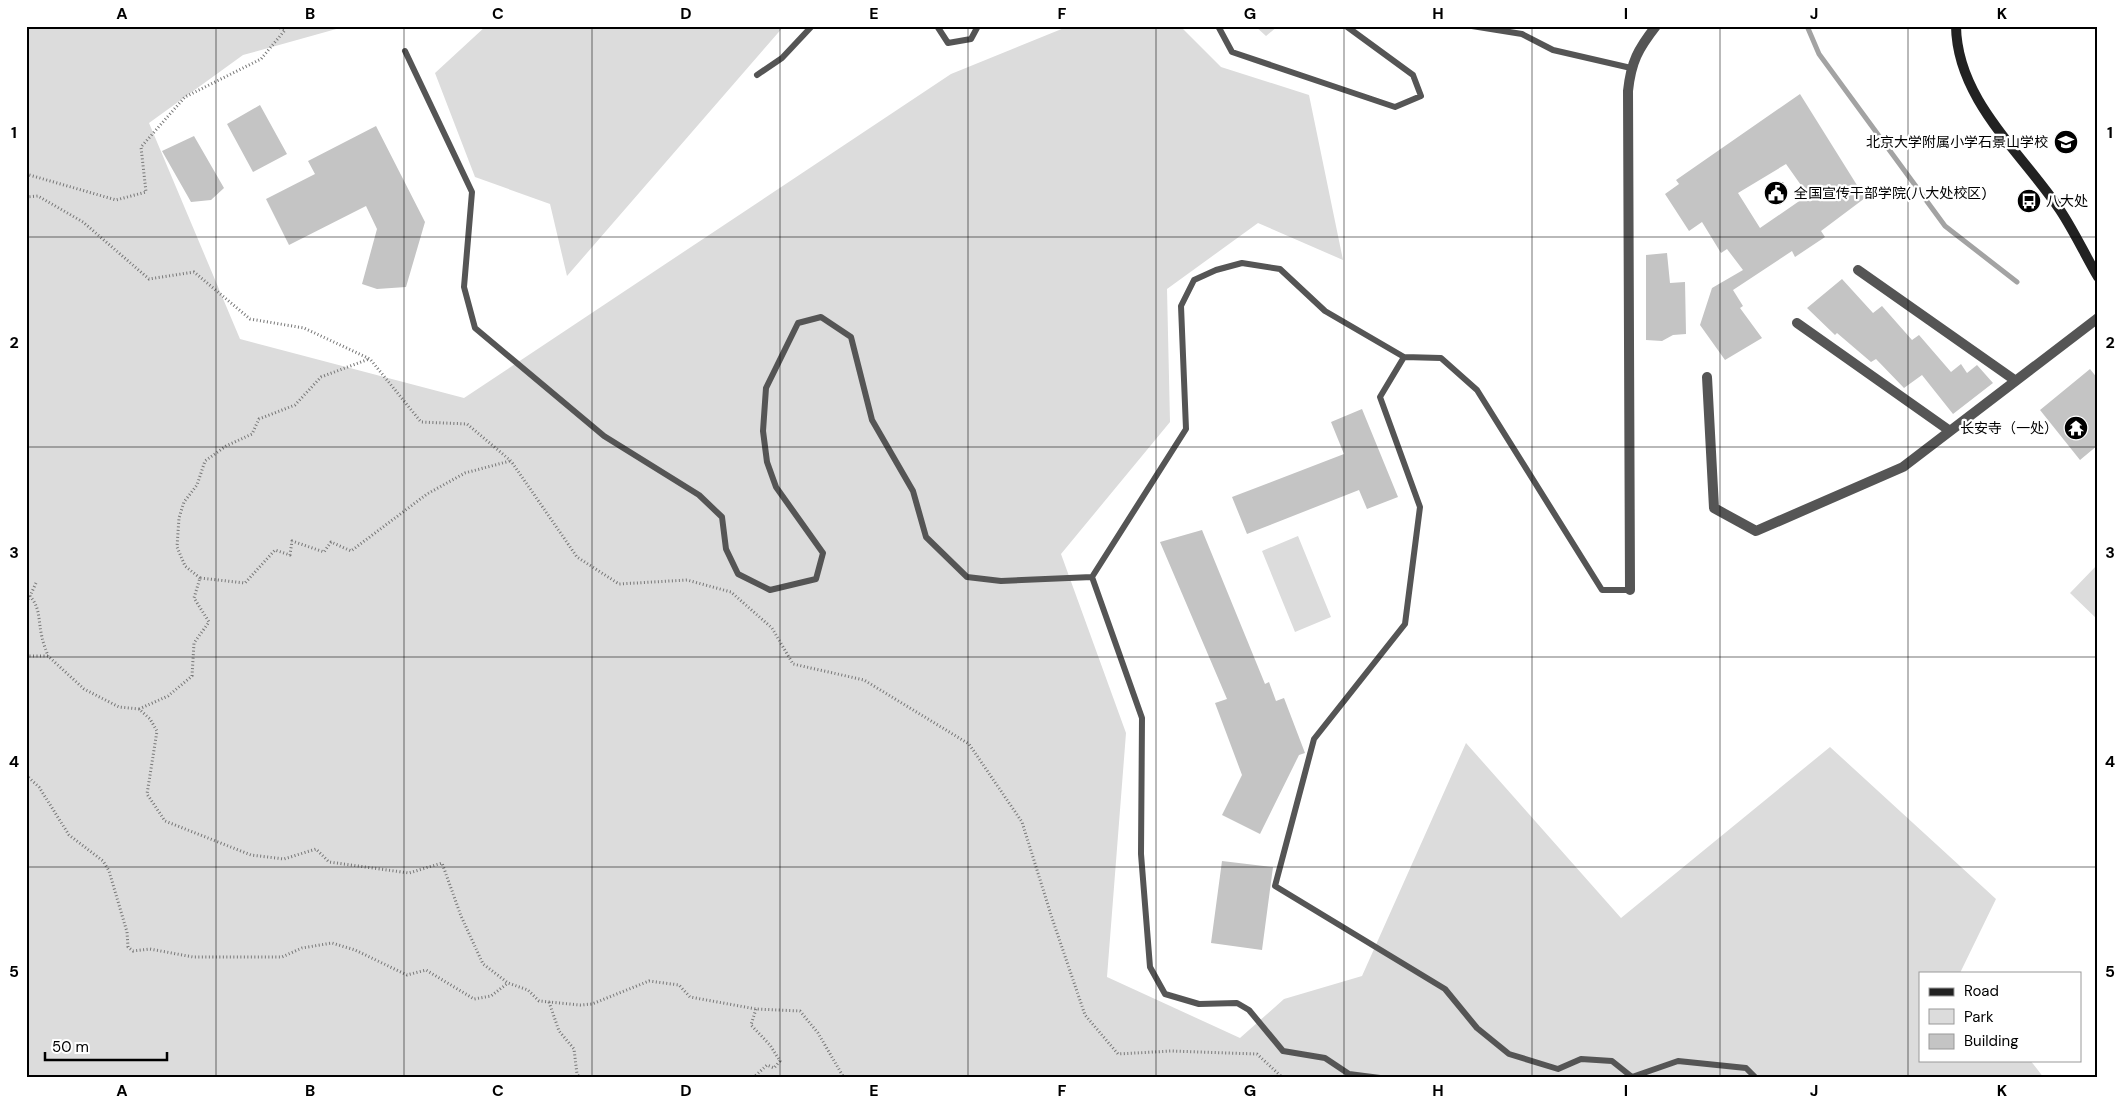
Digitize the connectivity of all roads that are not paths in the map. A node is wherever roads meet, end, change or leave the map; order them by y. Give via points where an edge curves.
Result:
1 (812, 26) edge
2 (938, 26) edge
3 (978, 26) edge
4 (1218, 26) edge
5 (1346, 26) edge
6 (1472, 26) edge
7 (1656, 26) edge
8 (1956, 26) edge
9 (405, 51) dead end
10 (1631, 68) junction
11 (757, 74) dead end
12 (1858, 270) dead end
13 (2098, 277) edge
14 (2098, 318) edge
15 (1797, 323) dead end
16 (1404, 357) junction
17 (1707, 377) dead end
18 (2016, 381) junction
19 (1950, 431) junction
20 (1092, 577) junction
21 (1630, 590) joint
22 (1380, 1078) edge
23 (1756, 1078) edge

1 - 11 lane via 782,58
2 - 3 lane via 948,43 971,38
4 - 5 lane via 1232,52 1395,107 1421,96 1413,75
6 - 10 lane via 1522,34 1553,50
7 - 10 street
8 - 13 street via 1956,41 1971,86 1988,115 2061,210
9 - 20 lane via 472,192 464,287 475,328 604,436 699,496 722,517 726,549 738,574 770,590 816,579 823,553 776,488 767,462 762,431 766,388 798,323 821,317 851,337 872,420 913,491 926,536 966,577 1001,582
10 - 21 street via 1628,120
12 - 18 street
14 - 18 street
15 - 19 street
16 - 20 lane via 1325,311 1280,269 1242,263 1194,280 1181,306 1186,429
16 - 21 lane via 1441,358 1477,390 1602,590
16 - 23 lane via 1380,397 1420,507 1405,624 1314,739 1276,886 1445,989 1477,1028 1509,1054 1558,1069 1581,1059 1612,1061 1632,1077 1678,1061 1746,1068
17 - 19 street via 1714,508 1756,531 1903,467
18 - 19 street
20 - 22 lane via 1142,718 1141,854 1150,967 1165,994 1199,1004 1237,1003 1249,1010 1283,1051 1326,1058 1350,1074

